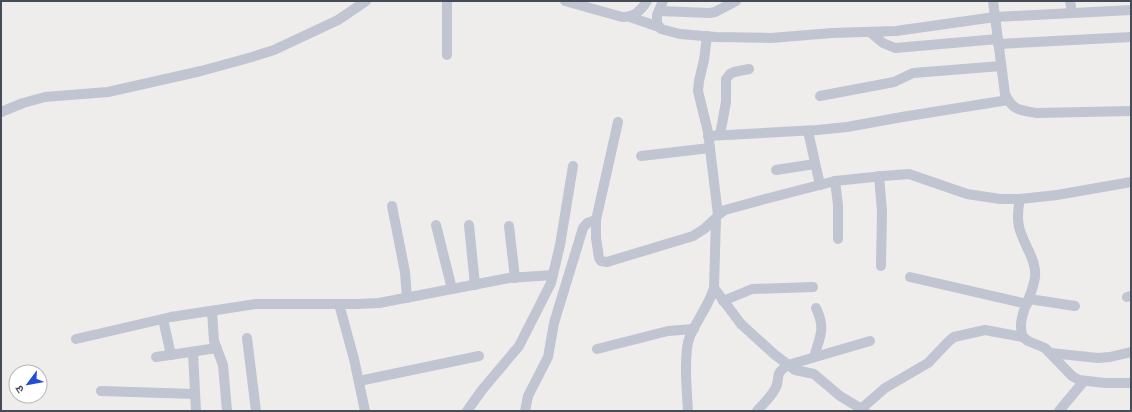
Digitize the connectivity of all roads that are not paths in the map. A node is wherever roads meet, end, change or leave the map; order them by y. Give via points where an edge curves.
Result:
1 (366, 1) edge
2 (447, 1) edge
3 (565, 1) edge
4 (647, 1) edge
5 (663, 1) edge
6 (736, 1) edge
7 (993, 1) edge
8 (1070, 1) edge
9 (1131, 10) edge
10 (659, 11) junction
11 (1072, 13) junction
12 (630, 17) junction
13 (995, 17) junction
14 (659, 27) junction
15 (870, 32) junction
16 (707, 36) junction
17 (1131, 37) edge
18 (998, 41) junction
19 (447, 55) dead end
20 (1001, 66) junction
21 (749, 69) dead end
22 (820, 96) dead end
23 (1008, 100) junction
24 (1131, 111) edge
25 (1, 112) edge
26 (618, 122) dead end
27 (808, 131) junction
28 (720, 135) junction
29 (708, 136) junction
30 (710, 148) junction
31 (641, 156) dead end
32 (815, 164) junction
33 (573, 166) dead end
34 (776, 170) dead end
35 (880, 176) junction
36 (835, 181) junction
37 (1131, 182) edge
38 (820, 185) junction
39 (1020, 199) junction
40 (392, 206) dead end
41 (717, 217) junction
42 (596, 220) junction
43 (436, 225) dead end
44 (469, 225) dead end
45 (509, 226) dead end
46 (838, 239) dead end
47 (881, 266) dead end
48 (553, 275) junction
49 (910, 277) dead end
50 (515, 278) junction
51 (475, 285) junction
52 (813, 287) dead end
53 (714, 288) junction
54 (452, 290) junction
55 (407, 298) junction
56 (723, 301) junction
57 (1028, 301) junction
58 (339, 304) junction
59 (1074, 306) dead end
60 (816, 308) dead end
61 (212, 311) junction
62 (163, 319) junction
63 (694, 329) junction
64 (1023, 337) junction
65 (247, 338) dead end
66 (76, 339) dead end
67 (870, 341) dead end
68 (217, 348) junction
69 (597, 349) dead end
70 (193, 352) junction
71 (1131, 352) edge
72 (1051, 353) junction
73 (171, 355) junction
74 (479, 356) dead end
75 (156, 357) dead end
76 (814, 357) junction
77 (788, 365) junction
78 (359, 381) junction
79 (1084, 381) junction
80 (1131, 383) edge
81 (101, 391) dead end
82 (195, 394) junction
83 (847, 406) edge
84 (863, 410) edge
85 (196, 411) edge
86 (227, 411) edge
87 (256, 411) edge
88 (365, 411) edge
89 (467, 411) edge
90 (525, 411) edge
91 (688, 411) edge
92 (757, 411) edge
93 (1059, 411) edge

1 - 25 street via 338,20 274,50 252,57 108,92 45,97
2 - 19 street
3 - 12 street via 622,18
4 - 12 street via 637,14
5 - 10 street
6 - 10 street via 710,13
7 - 13 street
8 - 11 street
9 - 11 street
10 - 14 street
11 - 13 street
12 - 14 street
13 - 15 street via 896,31
13 - 18 street
14 - 16 street via 680,34
15 - 16 street via 771,38
15 - 18 street via 883,43 895,48
16 - 29 street via 698,91
17 - 18 street
18 - 20 street
20 - 22 street via 913,73 894,82
20 - 23 street
21 - 28 street via 734,72 726,80 726,102
23 - 24 street via 1015,108 1037,112
23 - 27 street via 847,127
26 - 42 street
27 - 28 street
27 - 32 street
28 - 29 street
29 - 30 street
30 - 31 street
30 - 41 street
32 - 34 street
32 - 38 street
33 - 48 street
35 - 36 street
35 - 39 street via 909,174 966,194
35 - 47 street
36 - 38 street
36 - 46 street
37 - 39 street
38 - 41 street via 725,210
39 - 57 street via 1019,227 1035,278
40 - 55 street via 405,272
41 - 42 street via 693,236 604,262 599,258
41 - 53 street
42 - 90 street via 586,223 583,228 554,324 548,357 528,396
43 - 54 street
44 - 51 street
45 - 50 street
48 - 50 street
48 - 89 street via 519,346
49 - 57 street
50 - 51 street
51 - 54 street
52 - 56 street via 752,289
53 - 56 street
53 - 63 street
54 - 55 street
55 - 58 street via 379,303
56 - 77 street via 741,324
57 - 59 street
57 - 64 street via 1020,326
58 - 61 street via 256,304
58 - 78 street
60 - 76 street via 822,328
61 - 62 street
61 - 68 street via 214,342
62 - 66 street
62 - 73 street
63 - 69 street via 668,331
63 - 91 street via 687,347
64 - 72 street
64 - 84 street via 985,330 954,337 928,363 885,388
65 - 87 street
67 - 76 street
68 - 70 street
68 - 86 street via 223,365
70 - 73 street
70 - 82 street
71 - 72 street via 1098,358
72 - 79 street via 1072,376
73 - 75 street
74 - 78 street
76 - 77 street
77 - 83 street via 795,370 814,374
77 - 92 street via 778,375 776,389
78 - 88 street
79 - 80 street
79 - 93 street
81 - 82 street
82 - 85 street
83 - 84 street

